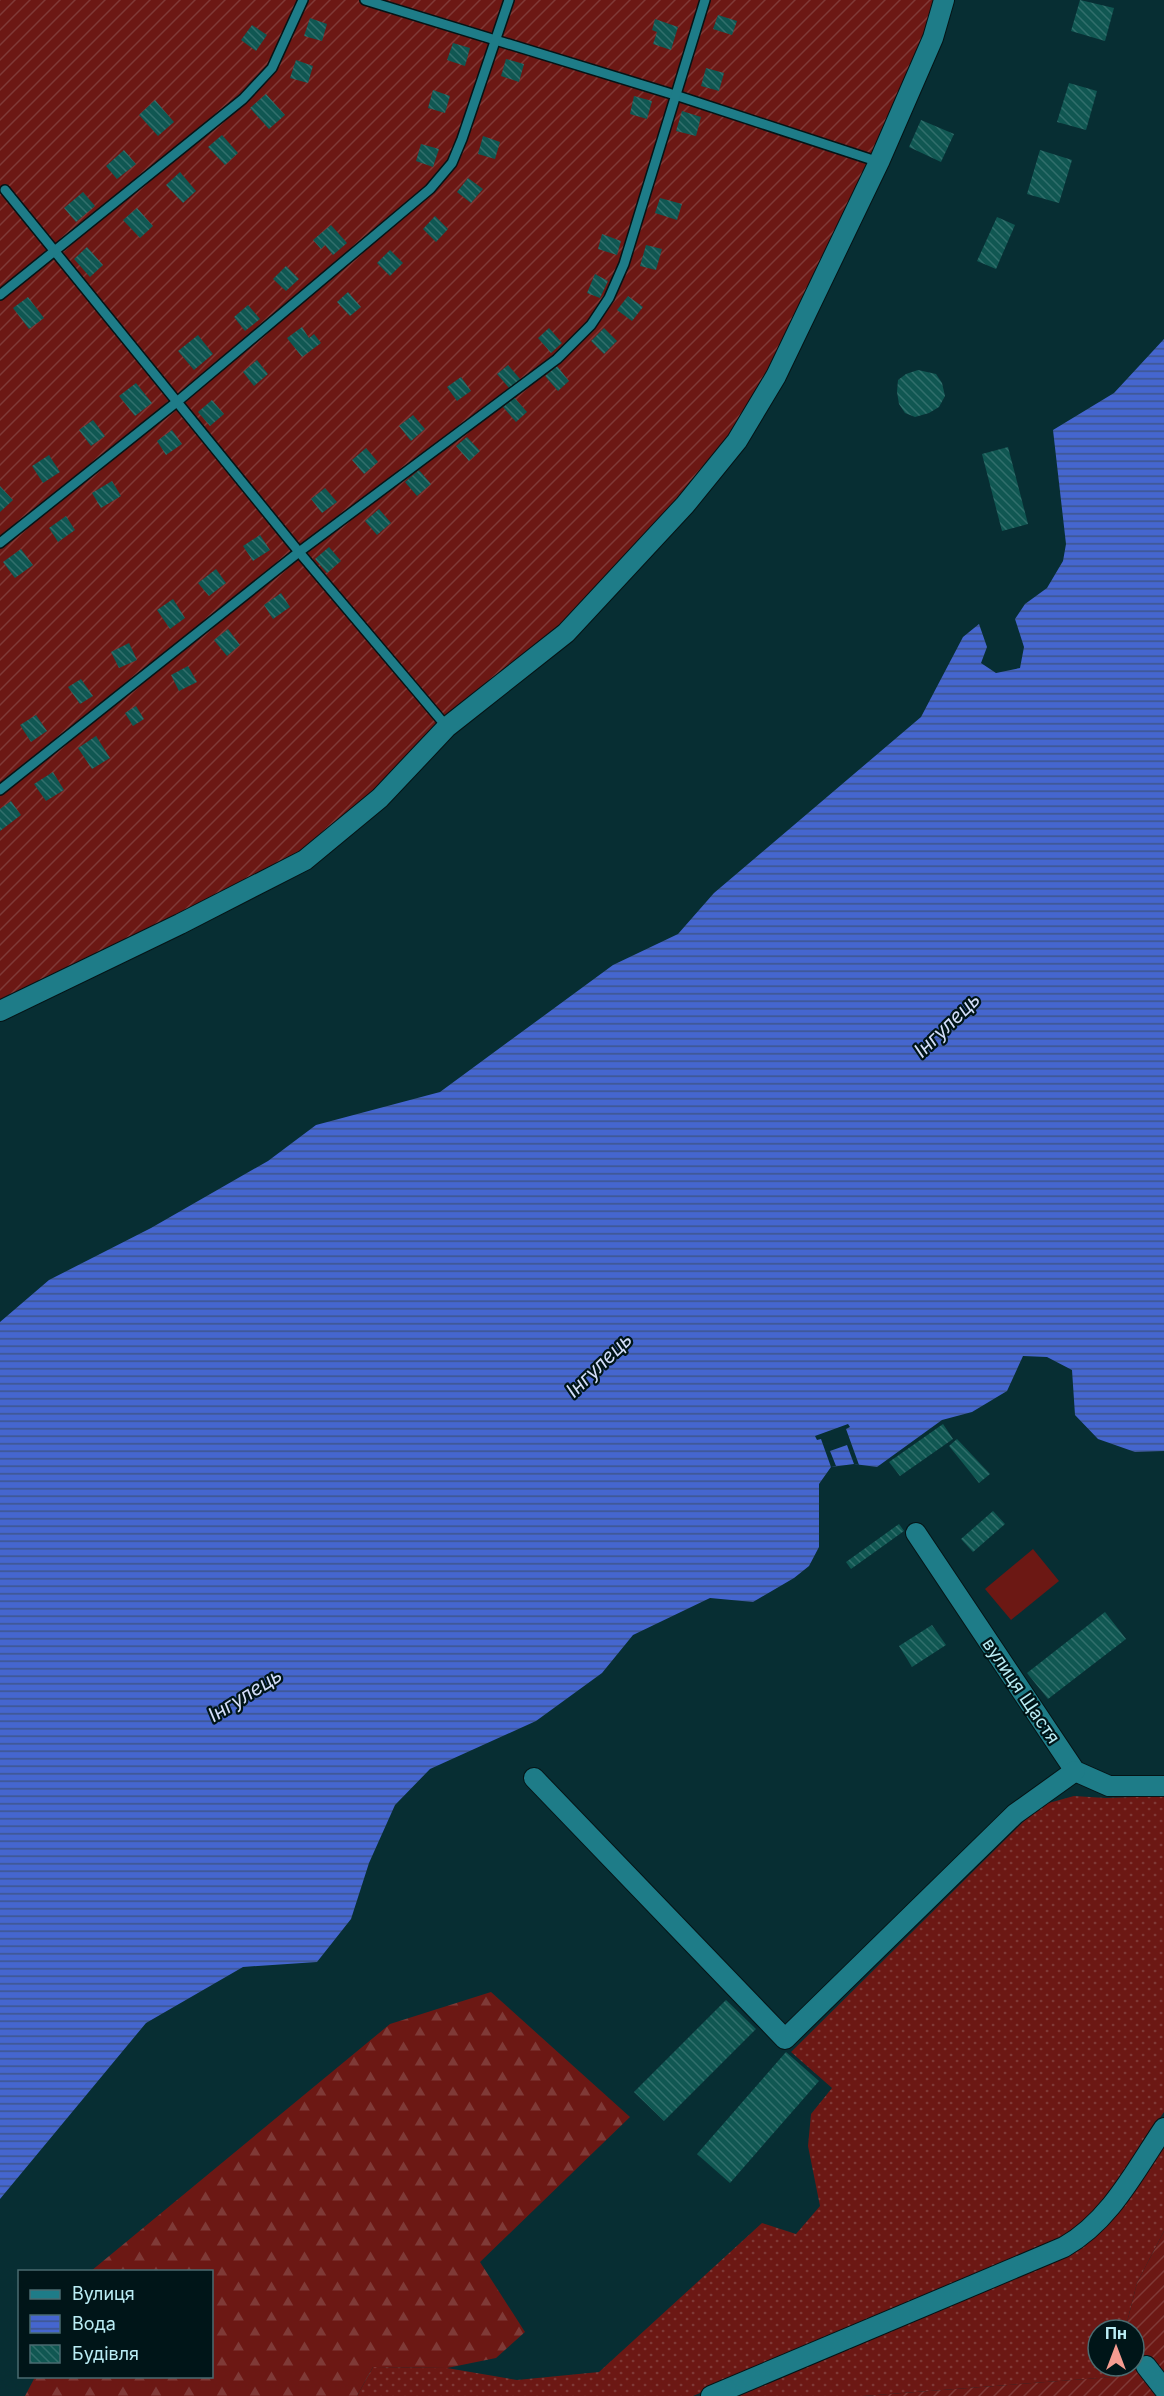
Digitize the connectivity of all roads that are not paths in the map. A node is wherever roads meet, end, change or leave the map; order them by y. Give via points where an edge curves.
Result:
1 (303, 0) edge
2 (365, 0) edge
3 (508, 0) edge
4 (705, 0) edge
5 (944, 0) edge
6 (496, 41) junction
7 (675, 95) junction
8 (879, 162) junction
9 (5, 190) dead end
10 (55, 251) junction
11 (0, 295) edge
12 (178, 401) junction
13 (0, 543) edge
14 (299, 552) junction
15 (447, 728) junction
16 (0, 790) edge
17 (0, 1011) edge
18 (916, 1533) dead end
19 (1075, 1771) junction
20 (534, 1778) dead end
21 (1164, 1786) edge
22 (1164, 2128) edge
23 (1164, 2366) edge
24 (1164, 2389) edge
25 (711, 2396) edge

1 - 10 lane via 272,68 243,99
2 - 6 lane
3 - 6 lane
4 - 7 lane
5 - 8 street via 933,38
6 - 7 lane
6 - 12 lane via 452,163 430,189
7 - 8 lane
7 - 14 lane via 624,264 591,325 557,359
8 - 15 street via 776,376 737,441 685,506 566,633
9 - 10 lane
10 - 11 lane
10 - 12 lane
12 - 13 lane
12 - 14 lane
14 - 15 lane
14 - 16 lane
15 - 17 street via 380,798 305,860
18 - 19 street, вулиця Щастя
19 - 20 street via 1015,1814 784,2038
19 - 21 street via 1109,1786
22 - 25 street via 1106,2213 1083,2236
23 - 24 street via 1146,2367

